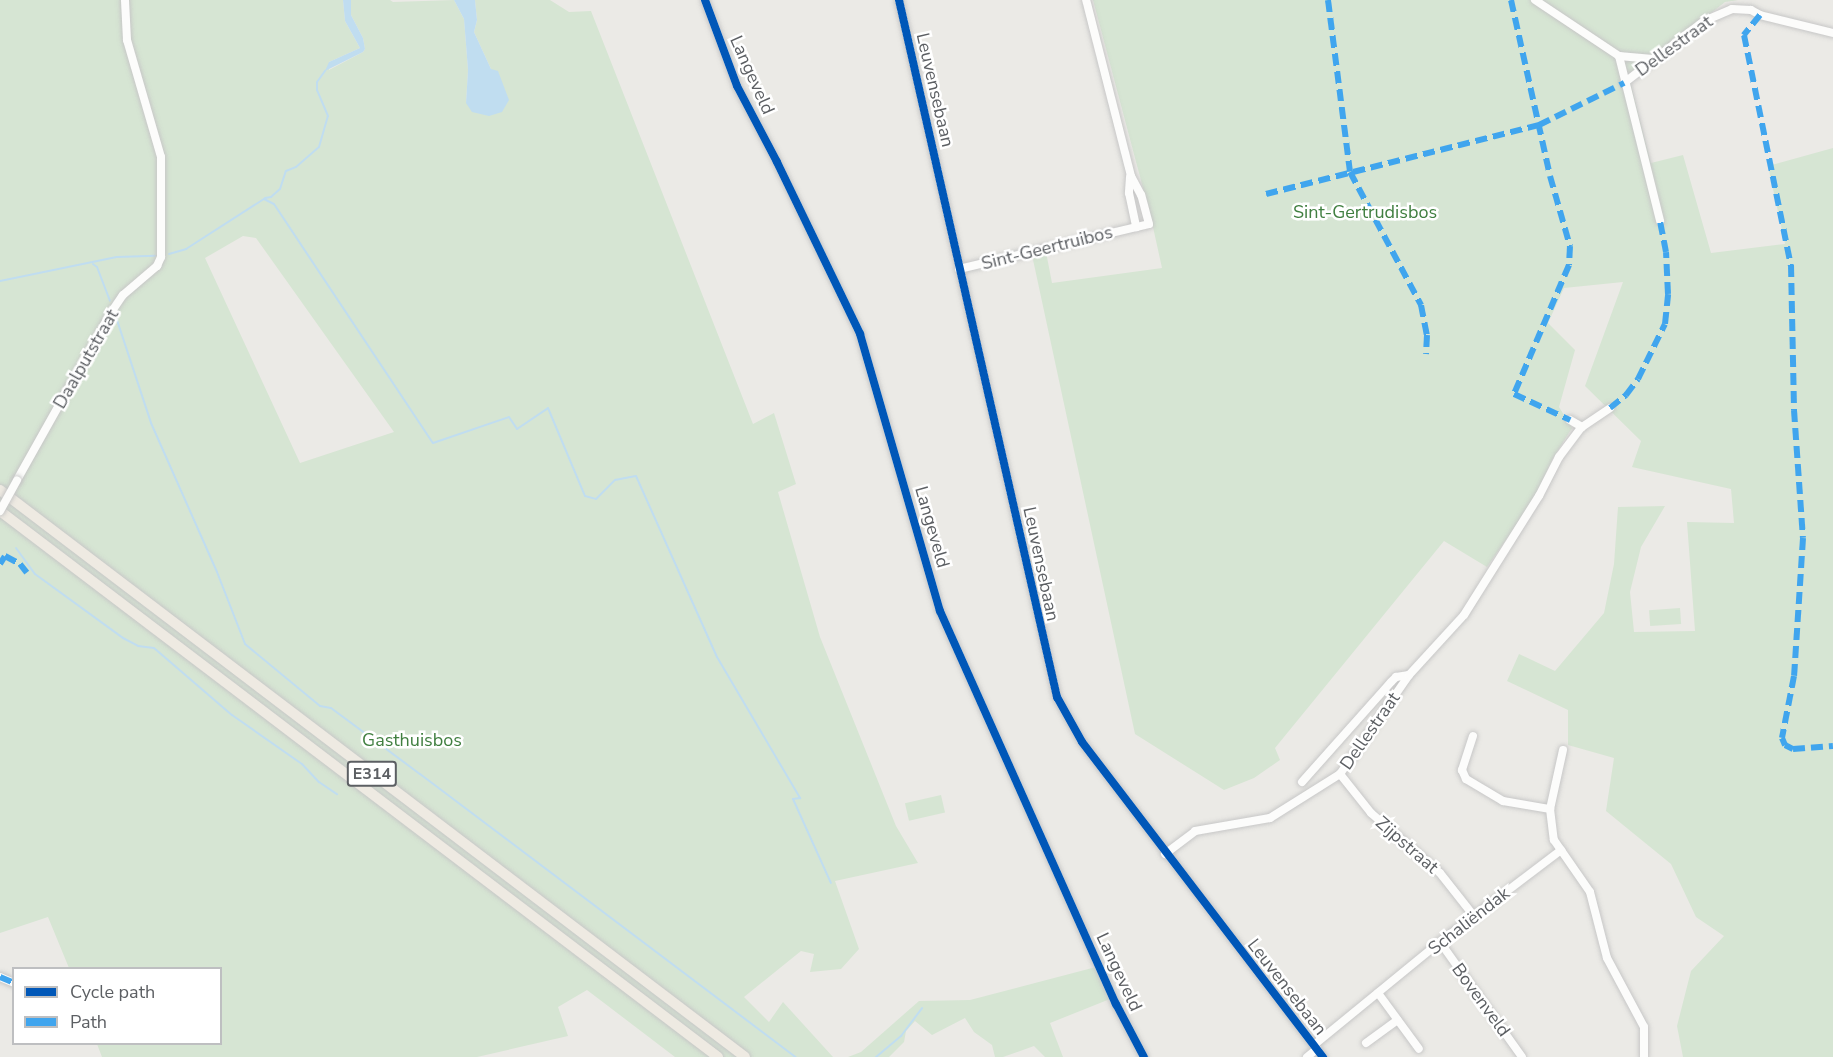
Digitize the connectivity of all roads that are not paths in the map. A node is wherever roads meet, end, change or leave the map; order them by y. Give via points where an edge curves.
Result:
1 (124, 0) edge
2 (705, 0) edge
3 (899, 0) edge
4 (1086, 0) edge
5 (1535, 0) edge
6 (1833, 33) edge
7 (1618, 56) junction
8 (1653, 59) junction
9 (1624, 83) junction
10 (1131, 176) junction
11 (1660, 221) dead end
12 (1136, 227) junction
13 (959, 269) junction
14 (1610, 408) dead end
15 (1570, 420) dead end
16 (1582, 427) junction
17 (0, 490) edge
18 (0, 511) edge
19 (1409, 675) junction
20 (1473, 736) dead end
21 (1563, 750) dead end
22 (1340, 774) junction
23 (1302, 782) dead end
24 (1550, 809) junction
25 (1561, 850) junction
26 (1165, 854) junction
27 (1474, 916) junction
28 (1440, 942) junction
29 (1378, 993) junction
30 (1398, 1020) junction
31 (1366, 1043) dead end
32 (1315, 1047) junction
33 (1419, 1049) dead end
34 (718, 1057) edge
35 (745, 1057) edge
36 (1144, 1057) edge
37 (1307, 1057) edge
38 (1323, 1057) edge
39 (1522, 1057) edge
40 (1644, 1057) edge

1 - 18 street, Daalputstraat, bridge via 127,40 161,153 161,257 157,266 123,296 110,314
2 - 36 street, Langeveld via 737,86 860,334 944,622 1116,1004
3 - 13 street, Leuvensebaan
4 - 10 street, Sint-Geertruibos
5 - 7 street
6 - 8 street, Dellestraat via 1741,8 1723,11 1704,21
7 - 8 street
7 - 9 street, Dellestraat
8 - 9 street, Dellestraat
9 - 11 street, Dellestraat
10 - 12 street, Sint-Geertruibos via 1129,193
10 - 12 street, Sint-Geertruibos via 1149,224
12 - 13 street, Sint-Geertruibos
13 - 26 street, Leuvensebaan via 1057,697 1082,742
14 - 16 street, Dellestraat
15 - 16 street
16 - 19 street, Dellestraat via 1559,457 1464,615
17 - 35 highway, E314
18 - 34 highway, E314
19 - 22 street, Dellestraat
19 - 23 street, Dellestraat via 1396,677
20 - 24 street via 1462,770 1466,779 1503,801
21 - 24 street
22 - 26 street, Dellestraat via 1270,818 1195,831
22 - 27 street, Zijpstraat via 1371,813 1440,873
24 - 25 street via 1554,840
25 - 27 street, Schaliëndak
25 - 40 street via 1590,892 1607,958 1644,1027
26 - 32 street, Leuvensebaan
27 - 28 street, Schaliëndak
28 - 29 street, Schaliëndak
28 - 39 street, Bovenveld
29 - 30 street
29 - 32 street, Schaliëndak
30 - 31 street
30 - 33 street
32 - 37 street, Schaliëndak
32 - 38 street, Leuvensebaan

